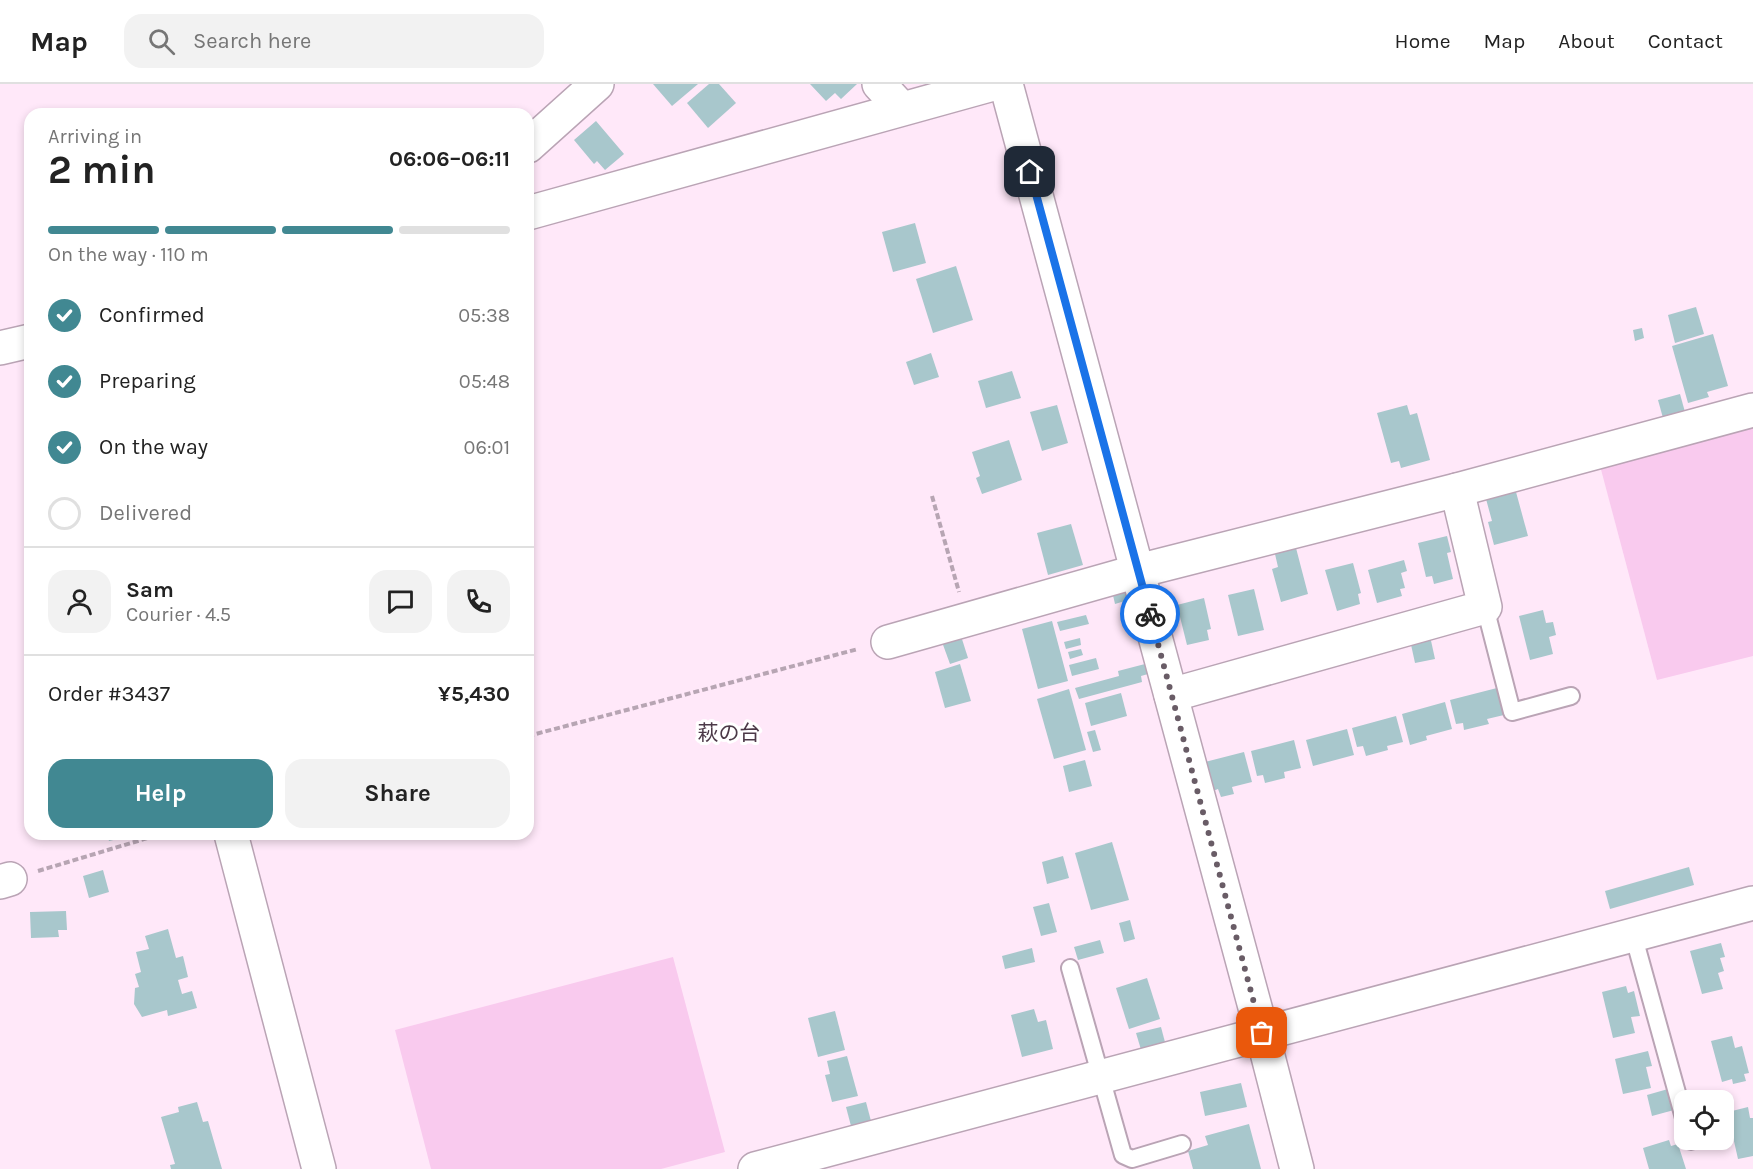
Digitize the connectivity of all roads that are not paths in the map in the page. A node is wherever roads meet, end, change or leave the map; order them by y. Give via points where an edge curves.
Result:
1 (597, 84) edge
2 (879, 84) edge
3 (993, 84) edge
4 (1006, 84) edge
5 (901, 108) junction
6 (534, 141) edge
7 (534, 211) edge
8 (24, 342) edge
9 (0, 348) edge
10 (1753, 410) edge
11 (1457, 490) junction
12 (1138, 571) junction
13 (1485, 607) junction
14 (888, 642) road end
15 (1171, 695) junction
16 (1571, 696) dead end
17 (233, 840) edge
18 (1753, 903) edge
19 (1633, 934) junction
20 (1070, 968) dead end
21 (1262, 1033) junction
22 (1101, 1076) junction
23 (1676, 1090) edge
24 (1182, 1144) dead end
25 (320, 1169) edge
26 (755, 1169) edge
27 (1297, 1169) edge

1 - 6 street
2 - 5 street
3 - 5 street
4 - 12 street
5 - 7 street
8 - 9 street
10 - 11 street
11 - 12 street
11 - 13 street
12 - 14 street
12 - 15 street
13 - 15 street
13 - 16 lane via 1512,712
15 - 21 street
17 - 25 street
18 - 19 street
19 - 21 street
19 - 23 lane
20 - 22 lane
21 - 22 street
21 - 27 street
22 - 24 lane via 1123,1155 1132,1159
22 - 26 street

